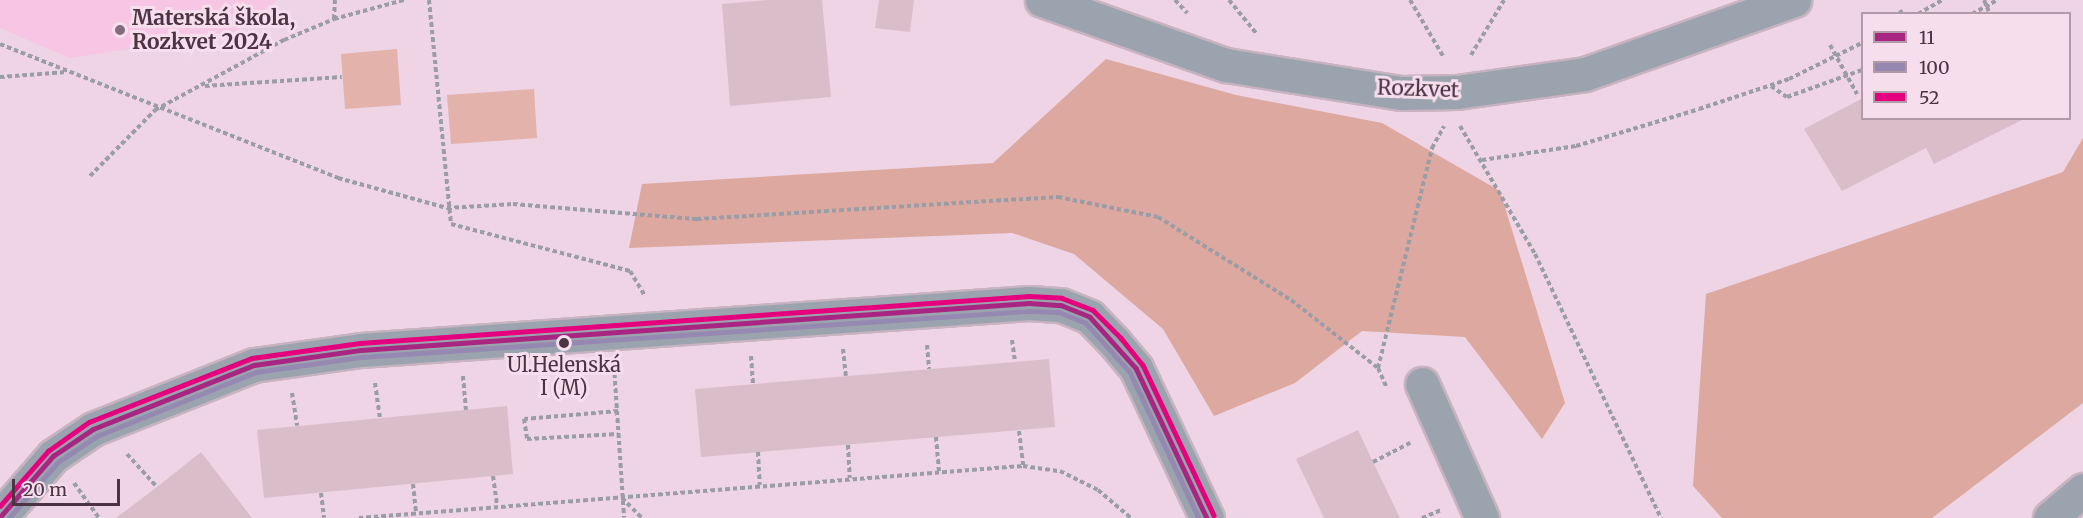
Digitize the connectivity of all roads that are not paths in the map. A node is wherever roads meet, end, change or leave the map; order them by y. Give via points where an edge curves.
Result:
1 (1041, 0) edge
2 (1794, 0) edge
3 (1422, 384) dead end
4 (2083, 490) edge
5 (0, 517) edge
6 (1208, 518) edge
7 (1482, 518) edge
8 (2050, 518) edge

1 - 2 street, Rozkvet via 1226,64 1401,93 1457,92 1585,74
3 - 7 street
4 - 8 street
5 - 6 street via 53,456 93,429 254,365 361,350 1062,305 1090,316 1136,368

